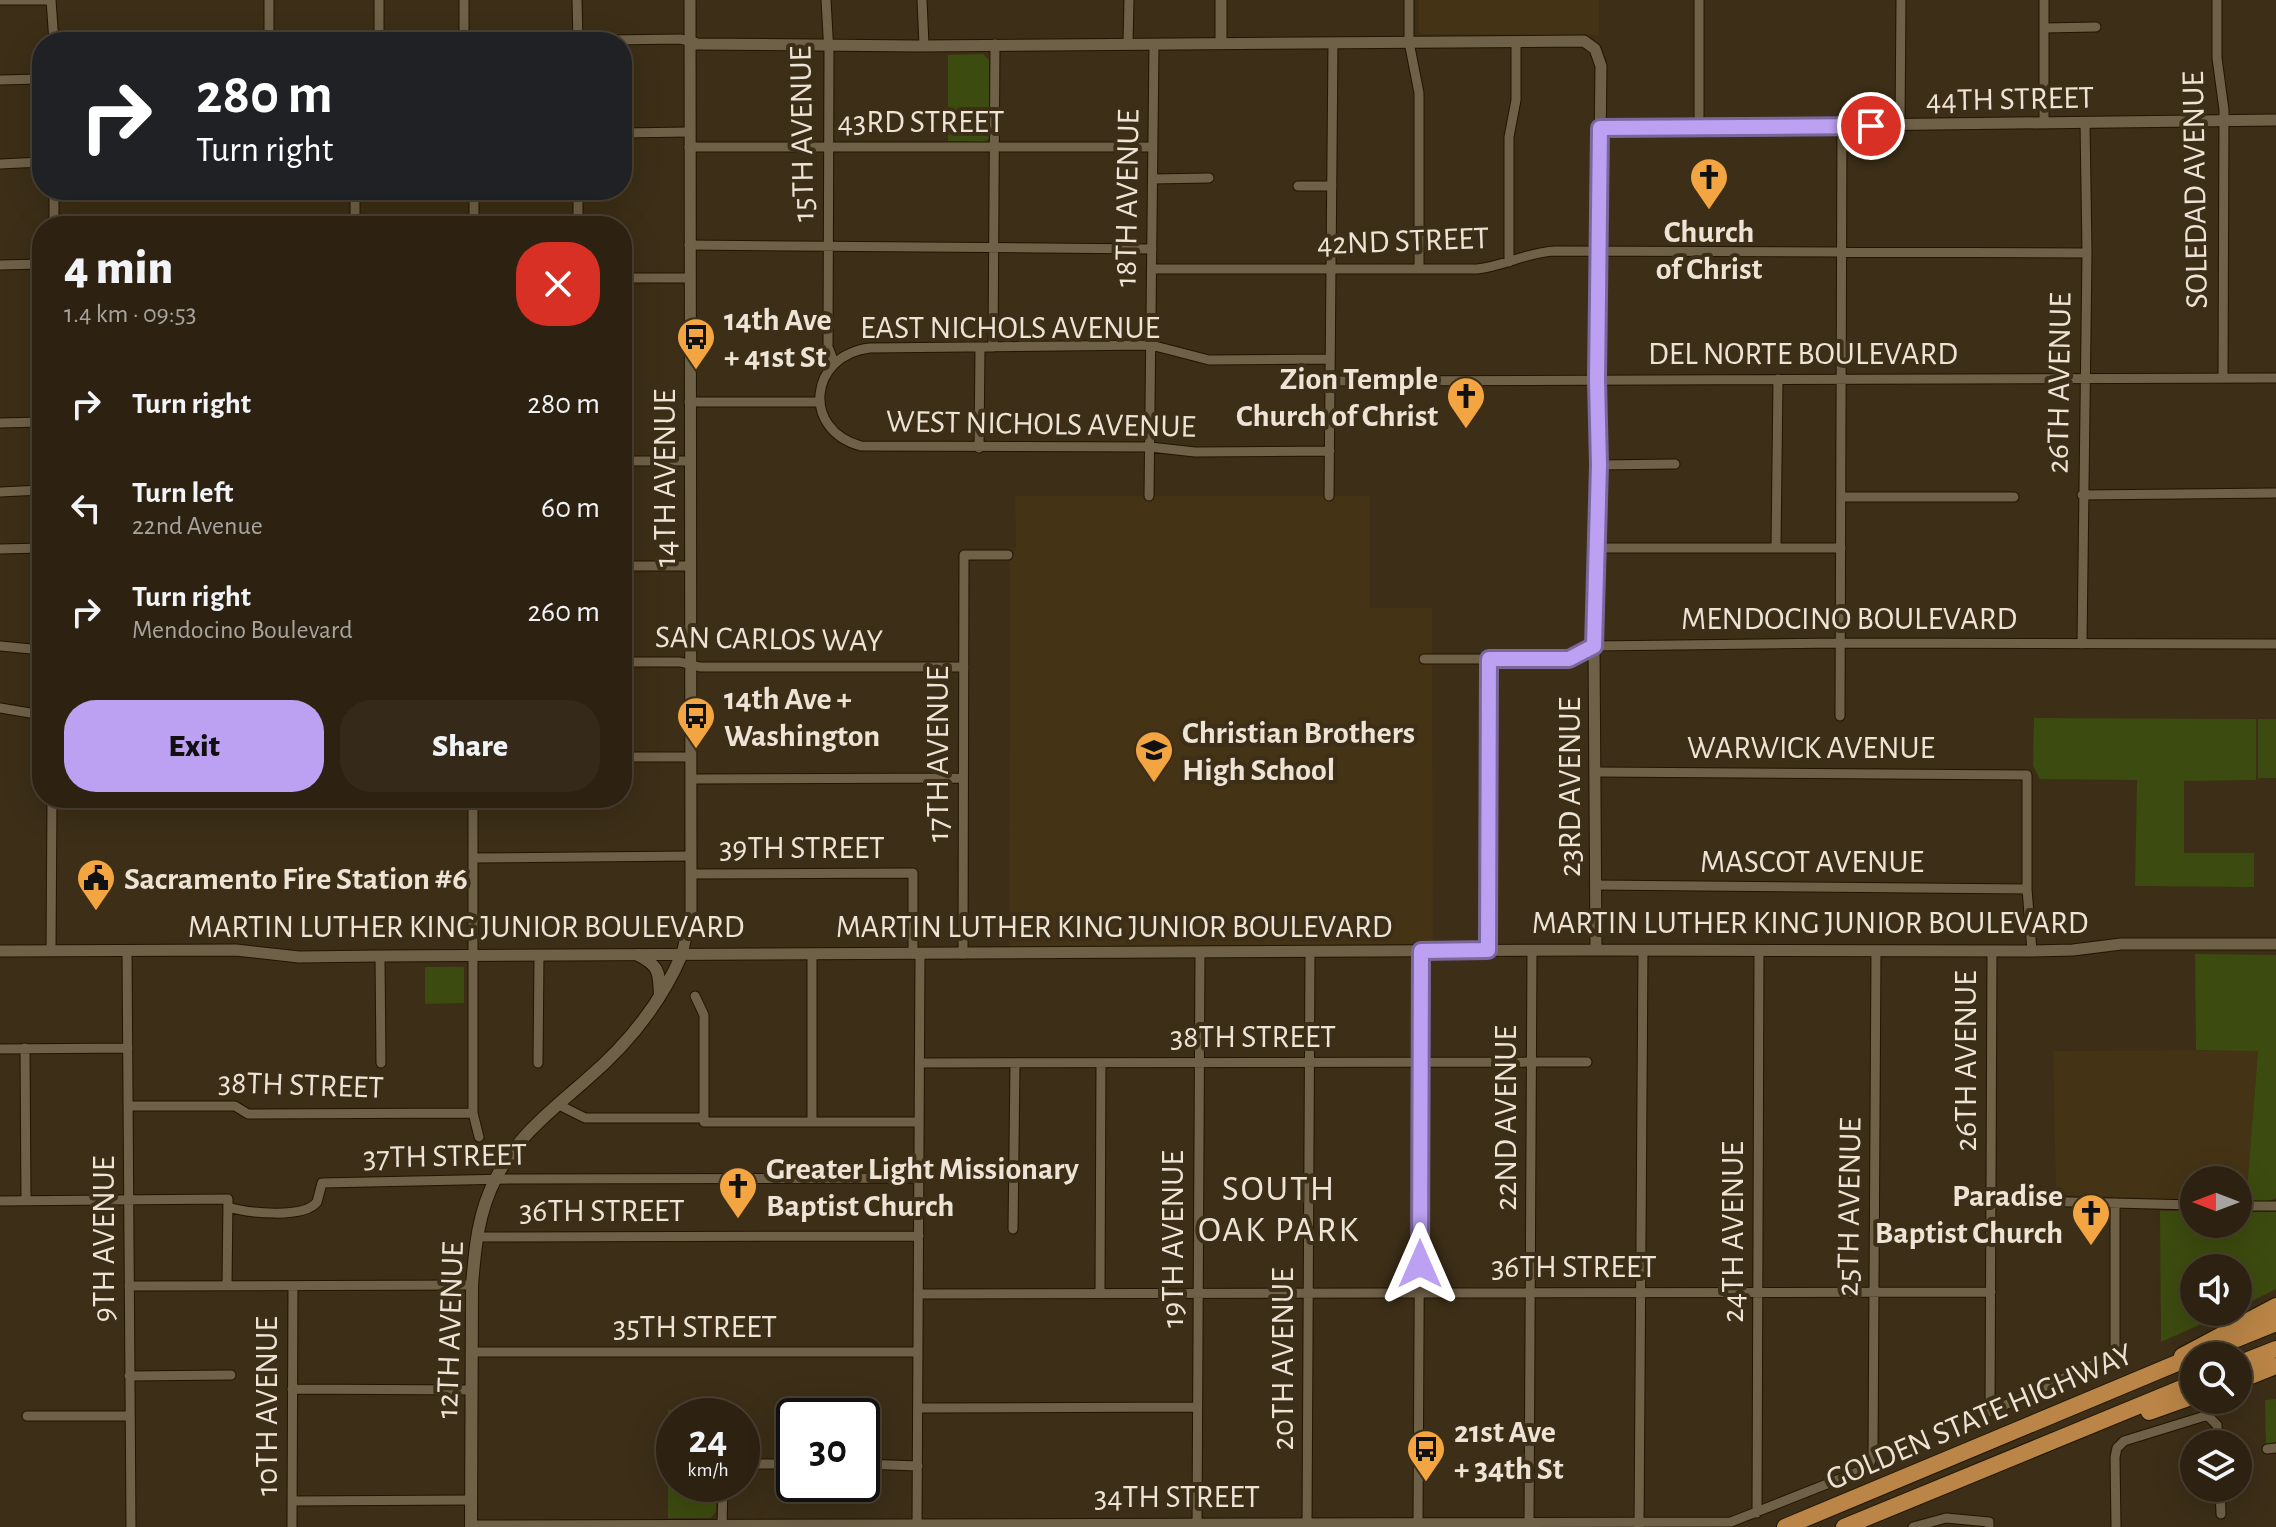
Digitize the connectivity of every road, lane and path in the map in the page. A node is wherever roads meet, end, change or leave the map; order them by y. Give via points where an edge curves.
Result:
1 (0, 0) edge
2 (51, 0) edge
3 (269, 0) edge
4 (379, 0) edge
5 (464, 0) edge
6 (577, 0) edge
7 (690, 0) edge
8 (826, 0) edge
9 (922, 0) edge
10 (1129, 0) edge
11 (1221, 0) edge
12 (1409, 0) edge
13 (1699, 0) edge
14 (1901, 0) edge
15 (2044, 0) edge
16 (2217, 0) edge
17 (2096, 27) dead end
18 (2044, 28) junction
19 (53, 32) edge
20 (269, 32) edge
21 (379, 32) edge
22 (464, 32) edge
23 (578, 32) edge
24 (632, 40) edge
25 (689, 41) junction
26 (1409, 42) junction
27 (1516, 42) junction
28 (1128, 43) junction
29 (1221, 43) junction
30 (1333, 43) junction
31 (995, 44) junction
32 (1154, 44) junction
33 (828, 45) junction
34 (924, 45) junction
35 (32, 79) edge
36 (0, 80) edge
37 (2276, 120) edge
38 (2223, 121) junction
39 (2044, 123) junction
40 (2085, 123) junction
41 (1842, 126) junction
42 (1900, 126) junction
43 (1699, 127) junction
44 (1600, 128) junction
45 (689, 132) junction
46 (632, 133) edge
47 (829, 146) junction
48 (689, 147) junction
49 (995, 147) junction
50 (1153, 147) junction
51 (32, 162) edge
52 (0, 164) edge
53 (1209, 178) dead end
54 (1153, 179) junction
55 (1298, 186) dead end
56 (1332, 186) junction
57 (689, 245) junction
58 (829, 247) junction
59 (995, 248) junction
60 (1152, 249) junction
61 (1599, 252) junction
62 (2087, 253) junction
63 (1843, 254) junction
64 (1509, 262) junction
65 (32, 264) edge
66 (0, 265) edge
67 (1152, 269) junction
68 (1331, 269) junction
69 (1419, 269) junction
70 (632, 278) edge
71 (689, 278) junction
72 (1151, 345) junction
73 (980, 347) junction
74 (993, 347) junction
75 (1330, 359) junction
76 (834, 362) junction
77 (2223, 378) junction
78 (2276, 378) edge
79 (1778, 379) junction
80 (1842, 379) junction
81 (2086, 379) junction
82 (1597, 380) junction
83 (1330, 381) junction
84 (689, 402) junction
85 (820, 402) junction
86 (32, 422) edge
87 (0, 423) edge
88 (1150, 447) junction
89 (979, 448) junction
90 (1330, 451) junction
91 (632, 461) edge
92 (690, 461) junction
93 (1675, 464) dead end
94 (1599, 465) junction
95 (32, 490) edge
96 (0, 492) edge
97 (2276, 493) edge
98 (2082, 495) junction
99 (1149, 496) dead end
100 (1329, 496) dead end
101 (1842, 497) junction
102 (2014, 497) dead end
103 (32, 548) edge
104 (1596, 548) junction
105 (1776, 548) junction
106 (1841, 548) junction
107 (0, 549) edge
108 (1008, 555) dead end
109 (632, 566) edge
110 (690, 566) junction
111 (1840, 643) junction
112 (2082, 644) junction
113 (2276, 644) edge
114 (0, 646) edge
115 (1594, 646) junction
116 (32, 649) edge
117 (1424, 659) dead end
118 (1489, 659) junction
119 (632, 662) edge
120 (691, 664) junction
121 (964, 667) junction
122 (0, 708) edge
123 (32, 713) edge
124 (1840, 716) dead end
125 (632, 757) edge
126 (691, 757) junction
127 (1595, 772) junction
128 (963, 778) junction
129 (691, 779) junction
130 (52, 808) edge
131 (473, 808) edge
132 (691, 856) junction
133 (473, 858) junction
134 (691, 874) junction
135 (1595, 885) junction
136 (2027, 889) junction
137 (2276, 944) edge
138 (1488, 950) junction
139 (1532, 950) junction
140 (1596, 950) junction
141 (1643, 950) junction
142 (1759, 950) junction
143 (0, 951) edge
144 (51, 951) junction
145 (127, 951) junction
146 (1421, 951) junction
147 (1876, 951) junction
148 (1992, 951) junction
149 (2032, 951) junction
150 (1200, 952) junction
151 (1310, 952) junction
152 (682, 954) junction
153 (812, 954) junction
154 (917, 954) junction
155 (963, 954) junction
156 (638, 955) junction
157 (380, 956) junction
158 (473, 956) junction
159 (539, 956) junction
160 (660, 996) junction
161 (695, 996) dead end
162 (25, 1048) junction
163 (128, 1048) junction
164 (0, 1049) edge
165 (1199, 1062) junction
166 (1309, 1062) junction
167 (1420, 1062) junction
168 (1531, 1062) junction
169 (1587, 1062) dead end
170 (381, 1063) dead end
171 (538, 1063) dead end
172 (920, 1063) junction
173 (1015, 1063) junction
174 (1101, 1063) junction
175 (557, 1104) junction
176 (128, 1106) junction
177 (473, 1113) junction
178 (704, 1118) junction
179 (812, 1122) junction
180 (919, 1122) junction
181 (479, 1137) dead end
182 (919, 1178) junction
183 (495, 1180) junction
184 (1991, 1200) junction
185 (0, 1201) edge
186 (26, 1201) junction
187 (128, 1201) junction
188 (2115, 1203) junction
189 (2180, 1205) edge
190 (2252, 1206) edge
191 (2276, 1206) edge
192 (228, 1207) junction
193 (1013, 1229) dead end
194 (919, 1236) junction
195 (477, 1237) junction
196 (472, 1285) junction
197 (129, 1286) junction
198 (227, 1286) junction
199 (293, 1286) junction
200 (1420, 1292) junction
201 (1530, 1292) junction
202 (1641, 1292) junction
203 (1757, 1292) junction
204 (1991, 1292) junction
205 (1100, 1293) junction
206 (1198, 1293) junction
207 (1308, 1293) junction
208 (918, 1294) junction
209 (1873, 1294) junction
210 (2276, 1306) edge
211 (2276, 1323) edge
212 (2229, 1342) edge
213 (2276, 1349) edge
214 (472, 1352) junction
215 (918, 1352) junction
216 (2252, 1358) edge
217 (2180, 1362) edge
218 (2276, 1366) edge
219 (231, 1375) dead end
220 (2252, 1375) edge
221 (129, 1376) junction
222 (2137, 1379) junction
223 (292, 1389) junction
224 (2180, 1389) edge
225 (472, 1390) junction
226 (2180, 1401) edge
227 (1197, 1407) junction
228 (918, 1408) junction
229 (27, 1416) dead end
230 (130, 1416) junction
231 (2217, 1430) edge
232 (2048, 1443) junction
233 (1870, 1463) joint
234 (880, 1465) edge
235 (918, 1466) junction
236 (471, 1500) junction
237 (292, 1501) junction
238 (723, 1502) edge
239 (2221, 1502) edge
240 (1757, 1513) junction
241 (2221, 1514) dead end
242 (1197, 1524) edge
243 (1418, 1524) edge
244 (1529, 1524) edge
245 (1639, 1524) edge
246 (1989, 1524) edge
247 (722, 1525) edge
248 (1307, 1525) edge
249 (471, 1526) edge
250 (685, 1526) edge
251 (917, 1526) edge
252 (131, 1527) edge
253 (292, 1527) edge
254 (1785, 1527) edge
255 (1844, 1527) edge
256 (1913, 1527) edge
257 (2116, 1527) edge

1 - 2 street
2 - 19 street
3 - 20 street
4 - 21 street
5 - 22 street
6 - 23 street
7 - 25 street, 14TH AVENUE
8 - 33 street, 15TH AVENUE
9 - 34 street
10 - 28 street
11 - 29 street
12 - 26 street
13 - 43 street
14 - 42 street
15 - 18 street
16 - 38 street, SOLEDAD AVENUE
17 - 18 street
18 - 39 street
24 - 25 street
25 - 33 street
25 - 45 street, 14TH AVENUE
26 - 27 street
26 - 30 street
26 - 69 street via 1419,93
27 - 44 street, 23RD AVENUE via 1584,41 1595,49 1601,66
27 - 64 street
28 - 31 street
28 - 32 street
29 - 30 street
29 - 32 street
30 - 56 street
31 - 34 street
31 - 49 street
32 - 50 street, 18TH AVENUE
33 - 34 street
33 - 47 street, 15TH AVENUE
35 - 36 street
37 - 38 street, 44TH STREET
38 - 40 street, 44TH STREET
38 - 77 street, SOLEDAD AVENUE
39 - 40 street, 44TH STREET
39 - 42 street, 44TH STREET
40 - 62 street, 26TH AVENUE
41 - 42 street, 44TH STREET
41 - 43 street, 44TH STREET
41 - 63 street
43 - 44 street, 44TH STREET
44 - 61 street, 23RD AVENUE
45 - 46 street
45 - 48 street, 14TH AVENUE
47 - 48 street, 43RD STREET
47 - 49 street, 43RD STREET
47 - 58 street, 15TH AVENUE
48 - 57 street, 14TH AVENUE
49 - 50 street, 43RD STREET
49 - 59 street
50 - 54 street, 18TH AVENUE
51 - 52 street
53 - 54 street
54 - 60 street, 18TH AVENUE
55 - 56 street
56 - 68 street
57 - 58 street
57 - 71 street, 14TH AVENUE
58 - 59 street
58 - 76 street, 15TH AVENUE via 828,347
59 - 60 street
59 - 74 street
60 - 67 street, 18TH AVENUE
61 - 63 street, 42ND STREET
61 - 64 street, 42ND STREET via 1547,251
61 - 82 street, 23RD AVENUE
62 - 63 street, 42ND STREET
62 - 81 street, 26TH AVENUE
63 - 80 street
64 - 69 street, 42ND STREET via 1477,269
65 - 66 street
67 - 68 street, 42ND STREET
67 - 72 street, 18TH AVENUE
68 - 69 street, 42ND STREET
68 - 75 street
70 - 71 street
71 - 84 street, 14TH AVENUE
72 - 74 street, EAST NICHOLS AVENUE
72 - 75 street, EAST NICHOLS AVENUE via 1209,360
72 - 88 street, 18TH AVENUE
73 - 74 street, EAST NICHOLS AVENUE
73 - 76 street, EAST NICHOLS AVENUE via 870,348
73 - 89 street
75 - 83 street
76 - 85 street via 821,386
77 - 78 street, DEL NORTE BOULEVARD
77 - 81 street, DEL NORTE BOULEVARD
79 - 80 street, DEL NORTE BOULEVARD
79 - 82 street, DEL NORTE BOULEVARD
79 - 105 street
80 - 81 street, DEL NORTE BOULEVARD
80 - 101 street
81 - 98 street, 26TH AVENUE
82 - 83 street, DEL NORTE BOULEVARD
82 - 94 street, 23RD AVENUE
83 - 90 street
84 - 85 street
84 - 92 street, 14TH AVENUE
85 - 89 street, WEST NICHOLS AVENUE via 830,427 854,444
86 - 87 street
88 - 89 street, WEST NICHOLS AVENUE
88 - 90 street, WEST NICHOLS AVENUE
88 - 99 street, 18TH AVENUE
90 - 100 street
91 - 92 street
92 - 110 street, 14TH AVENUE
93 - 94 street
94 - 104 street, 23RD AVENUE
95 - 96 street
97 - 98 street
98 - 112 street, 26TH AVENUE
101 - 102 street
101 - 106 street
103 - 107 street
104 - 105 street
104 - 115 street, 23RD AVENUE
105 - 106 street
106 - 111 street
108 - 121 street, 17TH AVENUE via 964,555
109 - 110 street
110 - 120 street, 14TH AVENUE
111 - 112 street, MENDOCINO BOULEVARD
111 - 115 street, MENDOCINO BOULEVARD
111 - 124 street
112 - 113 street, MENDOCINO BOULEVARD
114 - 116 street
115 - 118 street, MENDOCINO BOULEVARD via 1569,659
115 - 127 street, 23RD AVENUE
117 - 118 street, MENDOCINO BOULEVARD
118 - 138 street
119 - 120 street, SAN CARLOS WAY
120 - 121 street, SAN CARLOS WAY
120 - 126 street, 14TH AVENUE
121 - 128 street, 17TH AVENUE
122 - 123 street
125 - 126 street
126 - 129 street, 14TH AVENUE
127 - 135 street, 23RD AVENUE
127 - 136 street, WARWICK AVENUE via 2027,775
128 - 129 street
128 - 155 street, 17TH AVENUE
129 - 132 street, 14TH AVENUE
130 - 144 street
131 - 133 street
132 - 133 street, 39TH STREET
132 - 134 street, 14TH AVENUE
133 - 158 street
134 - 152 street, 14TH AVENUE via 691,915
134 - 154 street, 39TH STREET via 913,873
135 - 136 street, MASCOT AVENUE
135 - 140 street, 23RD AVENUE
136 - 149 street
137 - 149 street, MARTIN LUTHER KING JUNIOR BOULEVARD via 2121,944
138 - 139 street, MARTIN LUTHER KING JUNIOR BOULEVARD
138 - 146 street, MARTIN LUTHER KING JUNIOR BOULEVARD
139 - 140 street, MARTIN LUTHER KING JUNIOR BOULEVARD
139 - 168 street, 22ND AVENUE
140 - 141 street, MARTIN LUTHER KING JUNIOR BOULEVARD
141 - 142 street, MARTIN LUTHER KING JUNIOR BOULEVARD
141 - 202 street
142 - 147 street, MARTIN LUTHER KING JUNIOR BOULEVARD
142 - 203 street, 24TH AVENUE
143 - 144 street, MARTIN LUTHER KING JUNIOR BOULEVARD
144 - 145 street, MARTIN LUTHER KING JUNIOR BOULEVARD
145 - 157 street, MARTIN LUTHER KING JUNIOR BOULEVARD
145 - 163 street, 9TH AVENUE
146 - 151 street, MARTIN LUTHER KING JUNIOR BOULEVARD
146 - 167 street
147 - 148 street, MARTIN LUTHER KING JUNIOR BOULEVARD
147 - 209 street, 25TH AVENUE
148 - 149 street, MARTIN LUTHER KING JUNIOR BOULEVARD
148 - 184 street, 26TH AVENUE
150 - 151 street, MARTIN LUTHER KING JUNIOR BOULEVARD
150 - 155 street, MARTIN LUTHER KING JUNIOR BOULEVARD
150 - 165 street, 19TH AVENUE
151 - 166 street, 20TH AVENUE
152 - 153 street, MARTIN LUTHER KING JUNIOR BOULEVARD
152 - 156 street, MARTIN LUTHER KING JUNIOR BOULEVARD
152 - 160 main road, 12TH AVENUE
153 - 154 street, MARTIN LUTHER KING JUNIOR BOULEVARD
153 - 179 street
154 - 155 street, MARTIN LUTHER KING JUNIOR BOULEVARD
154 - 172 street
156 - 159 street, MARTIN LUTHER KING JUNIOR BOULEVARD
156 - 160 main road via 658,970
157 - 158 street, MARTIN LUTHER KING JUNIOR BOULEVARD
157 - 170 street
158 - 159 street, MARTIN LUTHER KING JUNIOR BOULEVARD
158 - 177 street
159 - 171 street
160 - 175 main road, 12TH AVENUE via 607,1061
161 - 178 street via 704,1015
162 - 163 street
162 - 164 street
162 - 186 street
163 - 176 street, 9TH AVENUE
165 - 166 street, 38TH STREET
165 - 174 street, 38TH STREET
165 - 206 street, 19TH AVENUE
166 - 167 street, 38TH STREET
166 - 207 street, 20TH AVENUE
167 - 168 street, 38TH STREET
167 - 200 street
168 - 169 street, 38TH STREET
168 - 201 street, 22ND AVENUE
172 - 173 street, 38TH STREET
172 - 180 street
173 - 174 street, 38TH STREET
173 - 193 street
174 - 205 street
175 - 178 street via 585,1118
175 - 183 main road, 12TH AVENUE via 518,1144
176 - 177 street, 38TH STREET via 235,1106 248,1114
176 - 187 street, 9TH AVENUE
177 - 181 street
178 - 179 street
179 - 180 street
180 - 182 street
182 - 183 street, 37TH STREET
182 - 194 street
183 - 192 street, 37TH STREET via 322,1183 317,1202 304,1212
183 - 195 main road, 12TH AVENUE
184 - 188 street
184 - 204 street, 26TH AVENUE
185 - 186 street, 37TH STREET
186 - 187 street, 37TH STREET
187 - 192 street, 37TH STREET via 228,1199
187 - 197 street, 9TH AVENUE
188 - 189 street
188 - 204 street, 26TH AVENUE via 2115,1354 1990,1412
190 - 191 street
192 - 198 street
194 - 195 street, 36TH STREET
194 - 208 street
195 - 196 main road, 12TH AVENUE
196 - 199 street
196 - 214 main road, 12TH AVENUE
197 - 198 street
197 - 221 street, 9TH AVENUE
198 - 199 street
199 - 223 street, 10TH AVENUE
200 - 201 street, 36TH STREET
200 - 207 street, 36TH STREET
200 - 243 street
201 - 202 street, 36TH STREET
201 - 244 street, 22ND AVENUE
202 - 203 street, 36TH STREET
202 - 245 street
203 - 209 street, 36TH STREET
203 - 240 street, 24TH AVENUE
204 - 209 street, 36TH STREET
205 - 206 street, 36TH STREET
205 - 208 street, 36TH STREET
206 - 207 street, 36TH STREET
206 - 227 street, 19TH AVENUE
207 - 248 street, 20TH AVENUE
208 - 215 street
209 - 233 street, 25TH AVENUE
210 - 222 highway
211 - 212 highway, GOLDEN STATE HIGHWAY
213 - 216 highway
214 - 215 street, 35TH STREET
214 - 225 main road, 12TH AVENUE
215 - 228 street
217 - 222 highway, GOLDEN STATE HIGHWAY
218 - 220 highway
219 - 221 street
221 - 230 street, 9TH AVENUE
222 - 254 highway, GOLDEN STATE HIGHWAY
223 - 225 street
223 - 237 street, 10TH AVENUE
224 - 232 highway, GOLDEN STATE HIGHWAY
225 - 236 main road, 12TH AVENUE
226 - 232 highway
227 - 228 street
227 - 242 street, 19TH AVENUE
228 - 235 street
229 - 230 street
230 - 252 street, 9TH AVENUE
231 - 257 street via 2209,1417 2197,1417 2124,1441 2115,1457
232 - 255 highway, GOLDEN STATE HIGHWAY
233 - 240 street, 34TH STREET
234 - 235 street
235 - 251 street
236 - 237 street
236 - 249 main road, 12TH AVENUE
237 - 253 street, 10TH AVENUE
238 - 247 street
239 - 241 street
240 - 245 street, 34TH STREET via 1731,1522
242 - 248 street, 34TH STREET
242 - 251 street, 34TH STREET
243 - 244 street, 34TH STREET
243 - 248 street, 34TH STREET
244 - 245 street, 34TH STREET
246 - 256 street via 1946,1518
247 - 250 street, 34TH STREET
247 - 251 street, 34TH STREET
249 - 250 street, 34TH STREET

